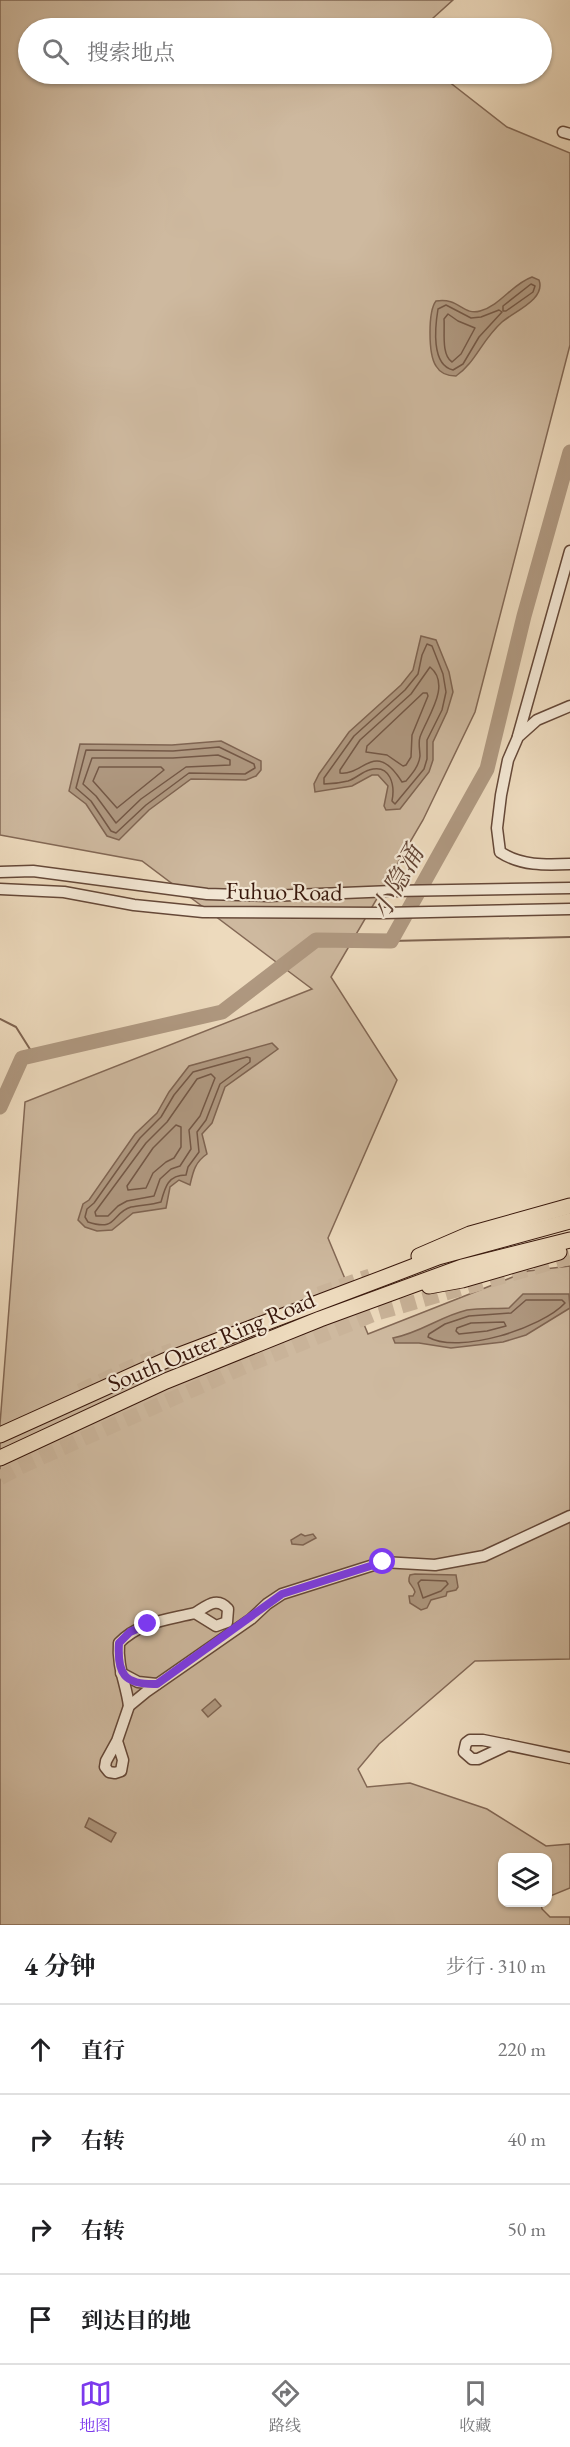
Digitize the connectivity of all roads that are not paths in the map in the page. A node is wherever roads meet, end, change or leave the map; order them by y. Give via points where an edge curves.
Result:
1 (570, 550) edge
2 (570, 706) edge
3 (518, 737) junction
4 (570, 864) edge
5 (0, 872) edge
6 (570, 888) edge
7 (0, 889) edge
8 (570, 909) edge
9 (570, 1206) edge
10 (570, 1221) edge
11 (570, 1240) edge
12 (570, 1249) edge
13 (386, 1277) junction
14 (390, 1293) junction
15 (2, 1434) edge
16 (6, 1455) edge
17 (570, 1516) edge
18 (194, 1614) dead end
19 (121, 1673) junction
20 (157, 1684) junction
21 (129, 1706) junction
22 (117, 1741) dead end
23 (508, 1745) dead end
24 (570, 1758) edge

1 - 3 street
2 - 3 street via 537,720
3 - 4 street via 508,760 501,795 497,828 500,852 511,859 538,865
5 - 6 street, Fuhuo Road via 33,871 207,894 269,896
7 - 8 street, Fuhuo Road via 64,892 203,912
9 - 13 highway via 470,1234 427,1251
10 - 13 highway, South Outer Ring Road via 438,1257
11 - 14 highway, South Outer Ring Road via 442,1274
12 - 14 highway via 462,1280
13 - 15 highway, South Outer Ring Road via 164,1361
14 - 16 highway, South Outer Ring Road via 166,1381
17 - 20 street via 484,1556 435,1565 383,1562 282,1594
18 - 19 street via 130,1632 119,1643
19 - 20 street via 138,1682
19 - 21 street
20 - 21 street
21 - 22 street
23 - 24 street

